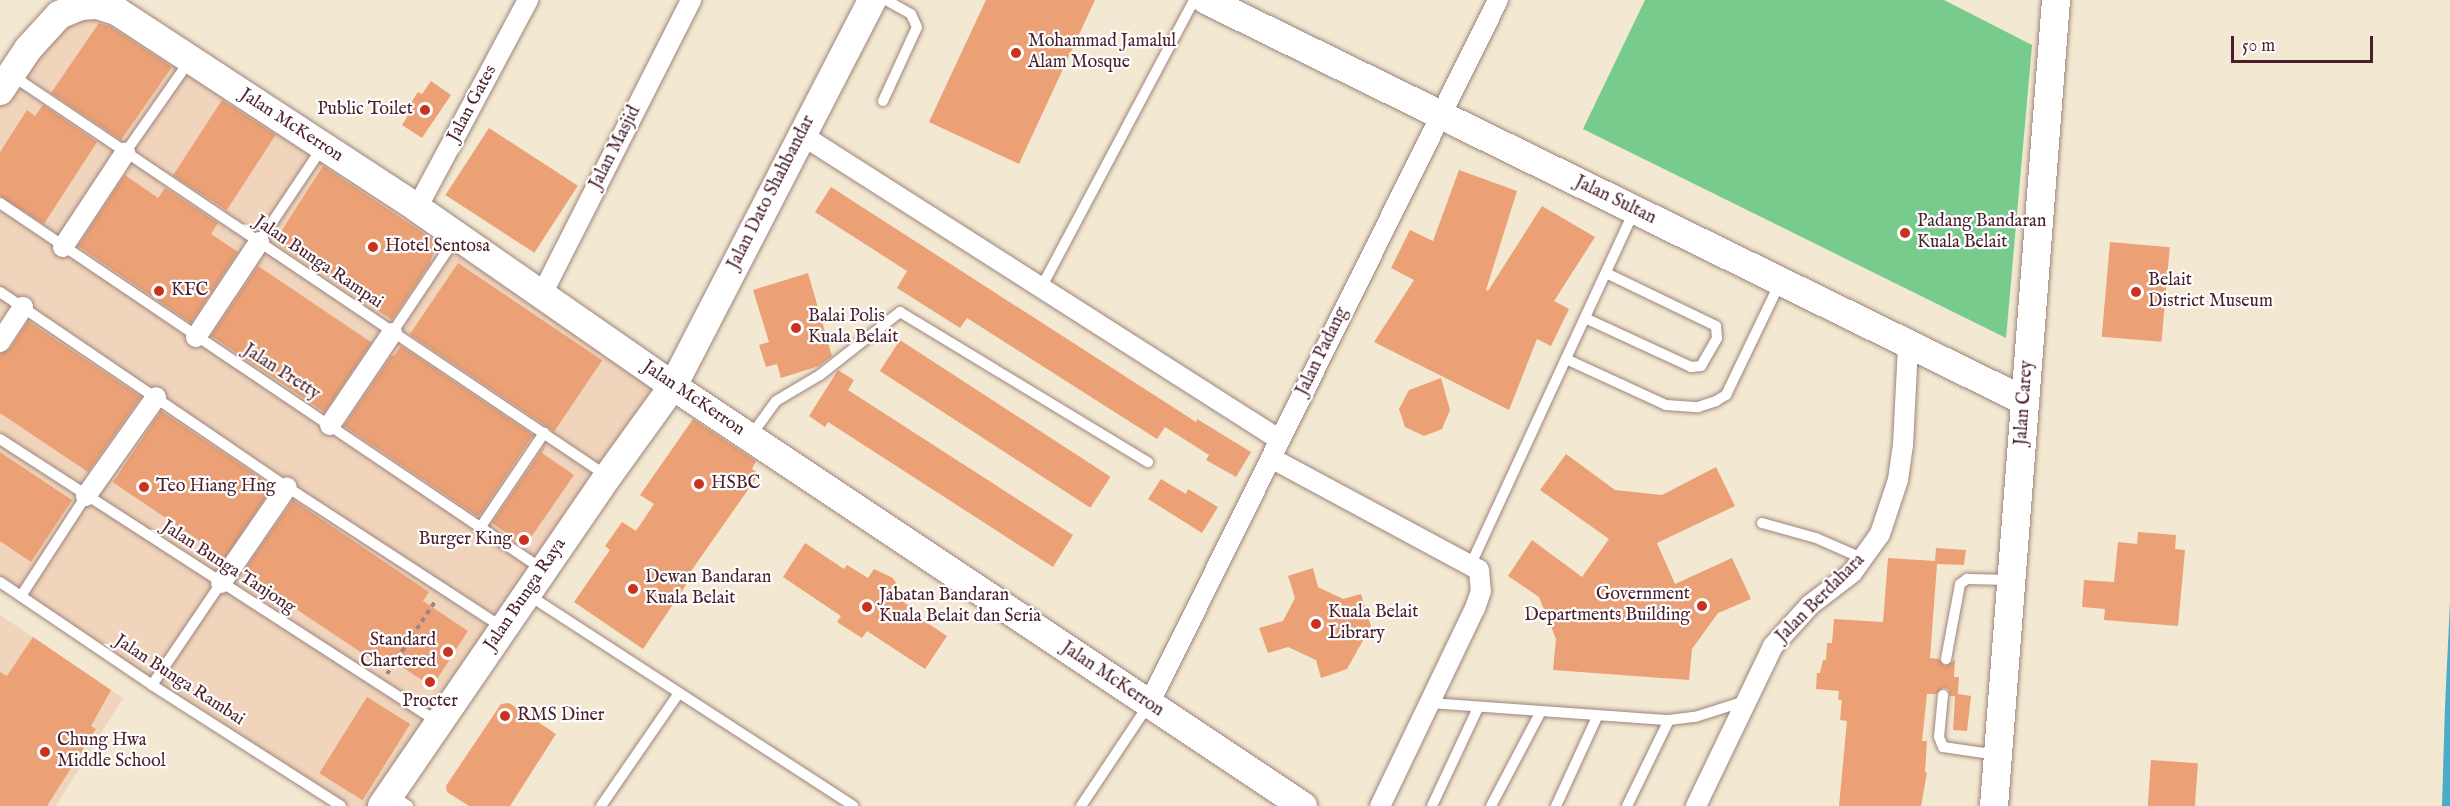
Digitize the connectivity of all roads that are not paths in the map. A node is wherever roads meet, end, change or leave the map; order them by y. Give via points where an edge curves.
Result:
1 (528, 0) edge
2 (691, 0) edge
3 (872, 0) edge
4 (886, 0) edge
5 (1194, 0) edge
6 (1206, 0) edge
7 (1498, 0) edge
8 (2056, 0) edge
9 (82, 3) edge
10 (190, 60) junction
11 (5, 83) edge
12 (883, 101) dead end
13 (1440, 116) junction
14 (802, 135) junction
15 (322, 147) junction
16 (124, 153) junction
17 (0, 203) edge
18 (417, 208) junction
19 (1634, 211) junction
20 (458, 236) junction
21 (259, 242) junction
22 (63, 247) junction
23 (1606, 273) junction
24 (1780, 283) junction
25 (1041, 288) junction
26 (0, 292) edge
27 (541, 296) junction
28 (23, 307) junction
29 (1585, 318) junction
30 (392, 333) junction
31 (196, 337) junction
32 (0, 342) edge
33 (1908, 345) junction
34 (1566, 359) junction
35 (673, 386) junction
36 (156, 397) junction
37 (2025, 401) junction
38 (330, 425) junction
39 (544, 433) junction
40 (750, 437) junction
41 (0, 439) edge
42 (1280, 440) junction
43 (1271, 458) junction
44 (1148, 462) dead end
45 (608, 476) junction
46 (287, 487) junction
47 (86, 496) junction
48 (1762, 523) dead end
49 (480, 528) junction
50 (1864, 559) junction
51 (1472, 564) junction
52 (543, 570) junction
53 (2011, 580) junction
54 (0, 582) edge
55 (221, 584) junction
56 (527, 594) junction
57 (21, 596) junction
58 (503, 628) junction
59 (1946, 659) dead end
60 (152, 685) junction
61 (679, 693) junction
62 (1943, 695) dead end
63 (1745, 701) junction
64 (1430, 703) junction
65 (1149, 704) junction
66 (1478, 708) junction
67 (1540, 713) junction
68 (1597, 717) junction
69 (1669, 720) junction
70 (439, 723) junction
71 (1998, 755) junction
72 (394, 802) edge
73 (341, 806) edge
74 (601, 806) edge
75 (853, 806) edge
76 (1081, 806) edge
77 (1303, 806) edge
78 (1380, 806) edge
79 (1432, 806) edge
80 (1491, 806) edge
81 (1556, 806) edge
82 (1627, 806) edge
83 (1696, 806) edge
84 (1994, 806) edge

1 - 18 street, Jalan Gates
2 - 27 street, Jalan Masjid
3 - 14 street, Jalan Dato Shahbandar
4 - 12 lane via 911,14 917,27
5 - 25 lane
6 - 13 street, Jalan Sultan
7 - 13 street, Jalan Padang
8 - 37 street, Jalan Carey
9 - 10 street, Jalan McKerron via 118,12
9 - 11 street via 58,15 46,27
10 - 15 street, Jalan McKerron
10 - 16 lane
11 - 16 lane, Jalan Bunga Rampai
13 - 19 street, Jalan Sultan
13 - 42 street, Jalan Padang
14 - 25 street
14 - 35 street, Jalan Dato Shahbandar
15 - 18 street, Jalan McKerron
15 - 21 lane
16 - 21 lane, Jalan Bunga Rampai
16 - 22 street
17 - 22 lane, Jalan Pretty
18 - 20 street, Jalan McKerron
19 - 23 lane
19 - 24 street, Jalan Sultan
20 - 27 street, Jalan McKerron
20 - 30 lane
21 - 30 lane, Jalan Bunga Rampai
21 - 31 street
22 - 31 lane, Jalan Pretty
23 - 29 lane
23 - 29 lane via 1716,326 1717,338 1701,366 1692,367
24 - 33 street, Jalan Sultan
24 - 34 lane via 1726,395 1716,401 1698,407 1666,405
25 - 42 street
26 - 28 lane
27 - 35 street, Jalan McKerron
28 - 32 street
28 - 36 lane
29 - 34 lane
30 - 38 street
30 - 39 lane, Jalan Bunga Rampai
31 - 38 lane, Jalan Pretty
33 - 37 street, Jalan Sultan
33 - 50 street, Jalan Berdahara via 1898,480 1880,534
34 - 51 lane
35 - 40 street, Jalan McKerron
35 - 45 street, Jalan Bunga Raya
36 - 46 lane
36 - 47 street
37 - 53 street, Jalan Carey
38 - 49 lane, Jalan Pretty
39 - 45 lane, Jalan Bunga Rampai
39 - 49 lane
40 - 44 lane via 776,401 820,375 900,312
40 - 65 street, Jalan McKerron
41 - 47 lane, Jalan Bunga Tanjong
42 - 43 street, Jalan Padang
43 - 51 street
43 - 65 street, Jalan Padang
45 - 52 street, Jalan Bunga Raya
46 - 55 street
46 - 58 lane
47 - 55 lane, Jalan Bunga Tanjong
47 - 57 lane
48 - 50 lane via 1816,538
49 - 52 lane, Jalan Pretty
50 - 63 street, Jalan Berdahara via 1788,627 1773,646
51 - 64 street via 1479,570 1481,591
52 - 56 street, Jalan Bunga Raya
53 - 59 lane via 1967,579 1960,584
53 - 71 street, Jalan Carey
54 - 57 lane, Jalan Bunga Rambai
55 - 60 lane
55 - 70 lane, Jalan Bunga Tanjong
56 - 58 street, Jalan Bunga Raya
56 - 61 lane
57 - 60 lane, Jalan Bunga Rambai
58 - 70 street, Jalan Bunga Raya
60 - 73 lane, Jalan Bunga Rambai
61 - 74 lane
61 - 75 lane
62 - 71 lane via 1939,737 1943,747
63 - 69 lane via 1695,717
63 - 83 street, Jalan Berdahara
64 - 66 lane
64 - 78 street
65 - 76 lane
65 - 77 street, Jalan McKerron
66 - 67 lane
66 - 79 lane
67 - 68 lane
67 - 80 lane
68 - 69 lane
68 - 81 lane
69 - 82 lane
70 - 72 street, Jalan Bunga Raya
71 - 84 street, Jalan Carey

